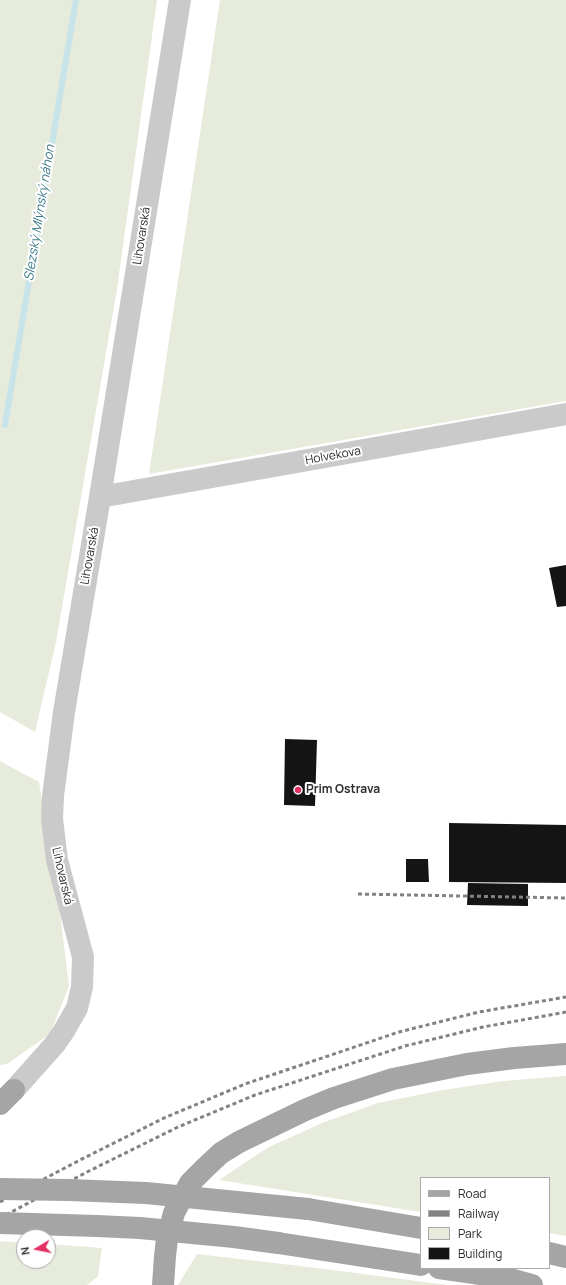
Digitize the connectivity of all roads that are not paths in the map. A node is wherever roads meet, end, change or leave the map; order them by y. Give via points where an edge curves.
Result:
1 (180, 0) edge
2 (566, 414) edge
3 (100, 497) junction
4 (566, 1054) edge
5 (5, 1095) edge
6 (0, 1189) edge
7 (0, 1223) edge
8 (420, 1228) edge
9 (550, 1253) edge
10 (566, 1257) edge
11 (420, 1265) edge
12 (445, 1269) edge
13 (163, 1285) edge
14 (532, 1285) edge

1 - 3 street, Lihovarská
2 - 3 street, Holvekova
3 - 5 street, Lihovarská via 64,712 52,819 57,860 83,957 82,987 77,1008 55,1044
4 - 13 main road via 467,1064 393,1080 334,1098 238,1142 221,1153 184,1192 170,1229 164,1256
6 - 8 main road, bridge via 146,1193 308,1209
7 - 11 main road, bridge via 89,1225 234,1237
9 - 10 main road
12 - 14 main road via 507,1278

